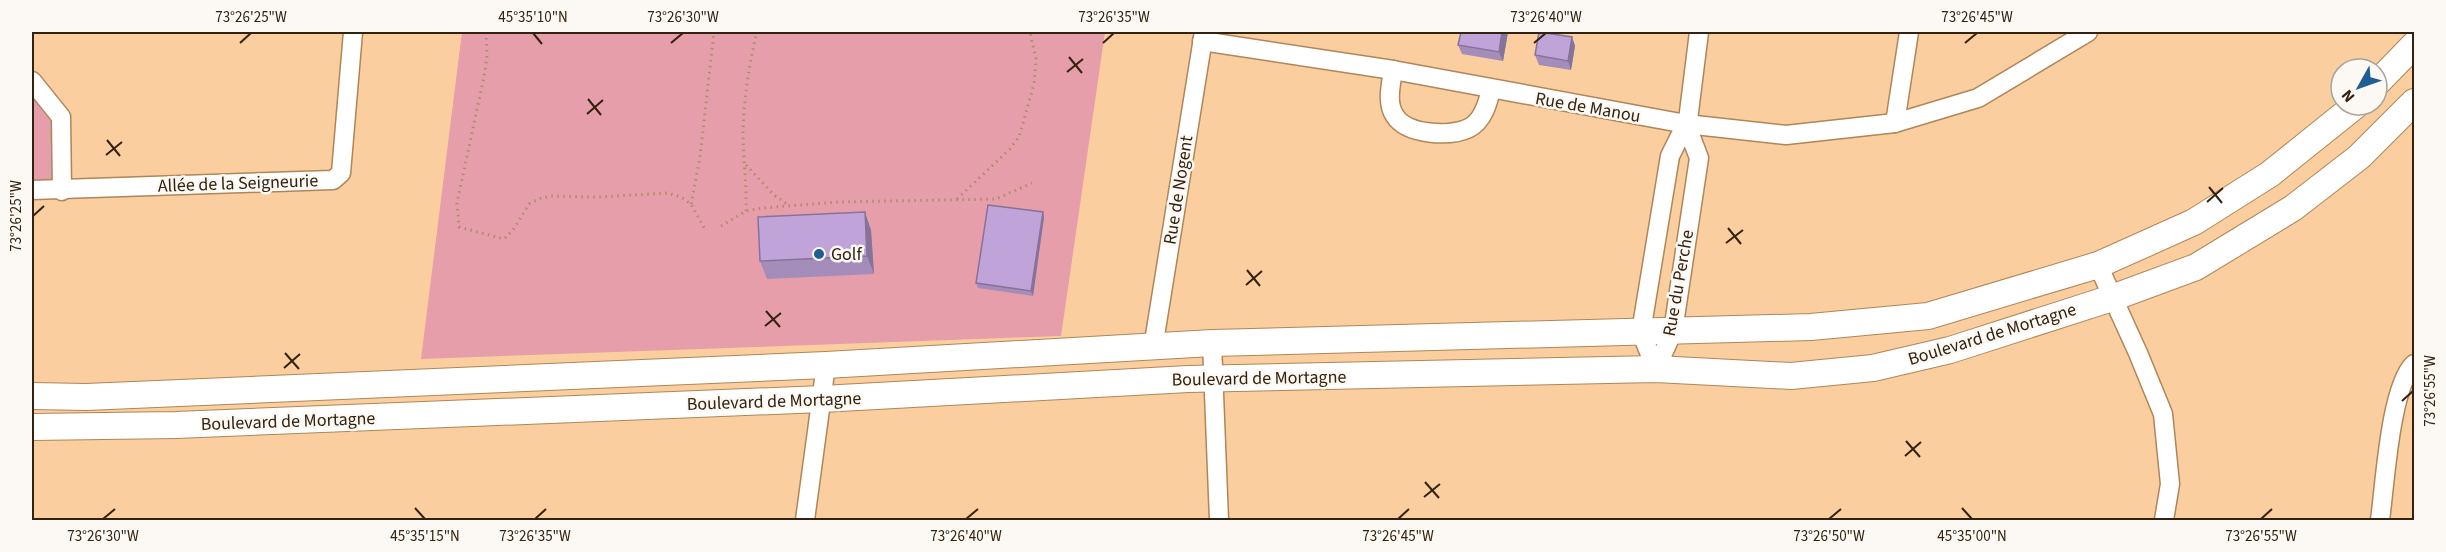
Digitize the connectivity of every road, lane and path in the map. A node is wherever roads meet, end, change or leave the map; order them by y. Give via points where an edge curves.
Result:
1 (353, 32) edge
2 (486, 32) edge
3 (714, 32) edge
4 (757, 32) edge
5 (1030, 32) edge
6 (1699, 32) edge
7 (1909, 32) edge
8 (2088, 32) edge
9 (1203, 36) edge
10 (2415, 45) edge
11 (1393, 70) junction
12 (2389, 71) edge
13 (32, 81) edge
14 (1491, 89) junction
15 (2415, 102) edge
16 (2341, 117) edge
17 (1895, 123) junction
18 (1686, 124) junction
19 (745, 164) junction
20 (1032, 183) dead end
21 (32, 190) edge
22 (62, 191) junction
23 (957, 199) junction
24 (691, 204) junction
25 (789, 204) junction
26 (746, 211) junction
27 (721, 226) dead end
28 (706, 231) dead end
29 (2098, 265) junction
30 (2112, 298) junction
31 (1673, 331) junction
32 (1641, 332) junction
33 (1212, 343) junction
34 (1153, 348) junction
35 (2415, 364) edge
36 (826, 365) junction
37 (1656, 369) junction
38 (1213, 379) junction
39 (32, 396) edge
40 (822, 399) junction
41 (32, 427) edge
42 (805, 520) edge
43 (1219, 520) edge
44 (2164, 520) edge
45 (2380, 520) edge
46 (2386, 520) edge

1 - 22 street, Allée de la Seigneurie via 341,173 333,180
2 - 24 path via 487,55 457,203 459,227 504,239 529,204 551,196 668,193
3 - 24 path
4 - 19 path via 745,104
5 - 23 path via 1036,59 1034,84 1019,137
6 - 18 street, Rue du Perche
7 - 17 street
8 - 17 street, Rue de Manou via 1978,98
9 - 11 street, Rue de Manou
9 - 34 street, Rue de Nogent
10 - 12 main road
11 - 14 street, Rue de Manou
11 - 14 street via 1389,97 1395,117 1414,130 1445,133 1470,128 1486,110
13 - 22 street via 61,117
14 - 18 street, Rue de Manou
15 - 30 main road, Boulevard de Mortagne via 2359,157 2293,208 2196,267
16 - 29 main road, Boulevard de Mortagne via 2270,174 2213,210
17 - 18 street, Rue de Manou via 1786,135
18 - 31 street, Rue du Perche via 1699,158
18 - 32 street, Rue du Perche via 1670,156
19 - 25 path via 774,195
19 - 26 path
20 - 23 path via 996,199
21 - 22 street, Allée de la Seigneurie
23 - 25 path
24 - 28 path
25 - 26 path
26 - 27 path
29 - 30 street
29 - 31 main road, Boulevard de Mortagne via 1928,316 1811,327
30 - 37 main road, Boulevard de Mortagne via 1950,350 1873,368 1791,376
30 - 44 street via 2163,414 2170,484
31 - 32 main road, Boulevard de Mortagne
31 - 37 street, Rue du Perche
32 - 33 main road, Boulevard de Mortagne
32 - 37 street, Rue du Perche
33 - 34 main road, Boulevard de Mortagne
33 - 38 street
34 - 36 main road, Boulevard de Mortagne
35 - 45 street via 2406,372 2395,411
36 - 39 main road, Boulevard de Mortagne
36 - 40 street
37 - 38 main road, Boulevard de Mortagne
38 - 40 main road, Boulevard de Mortagne
38 - 43 street
40 - 41 main road, Boulevard de Mortagne via 176,425
40 - 42 street
45 - 46 street

